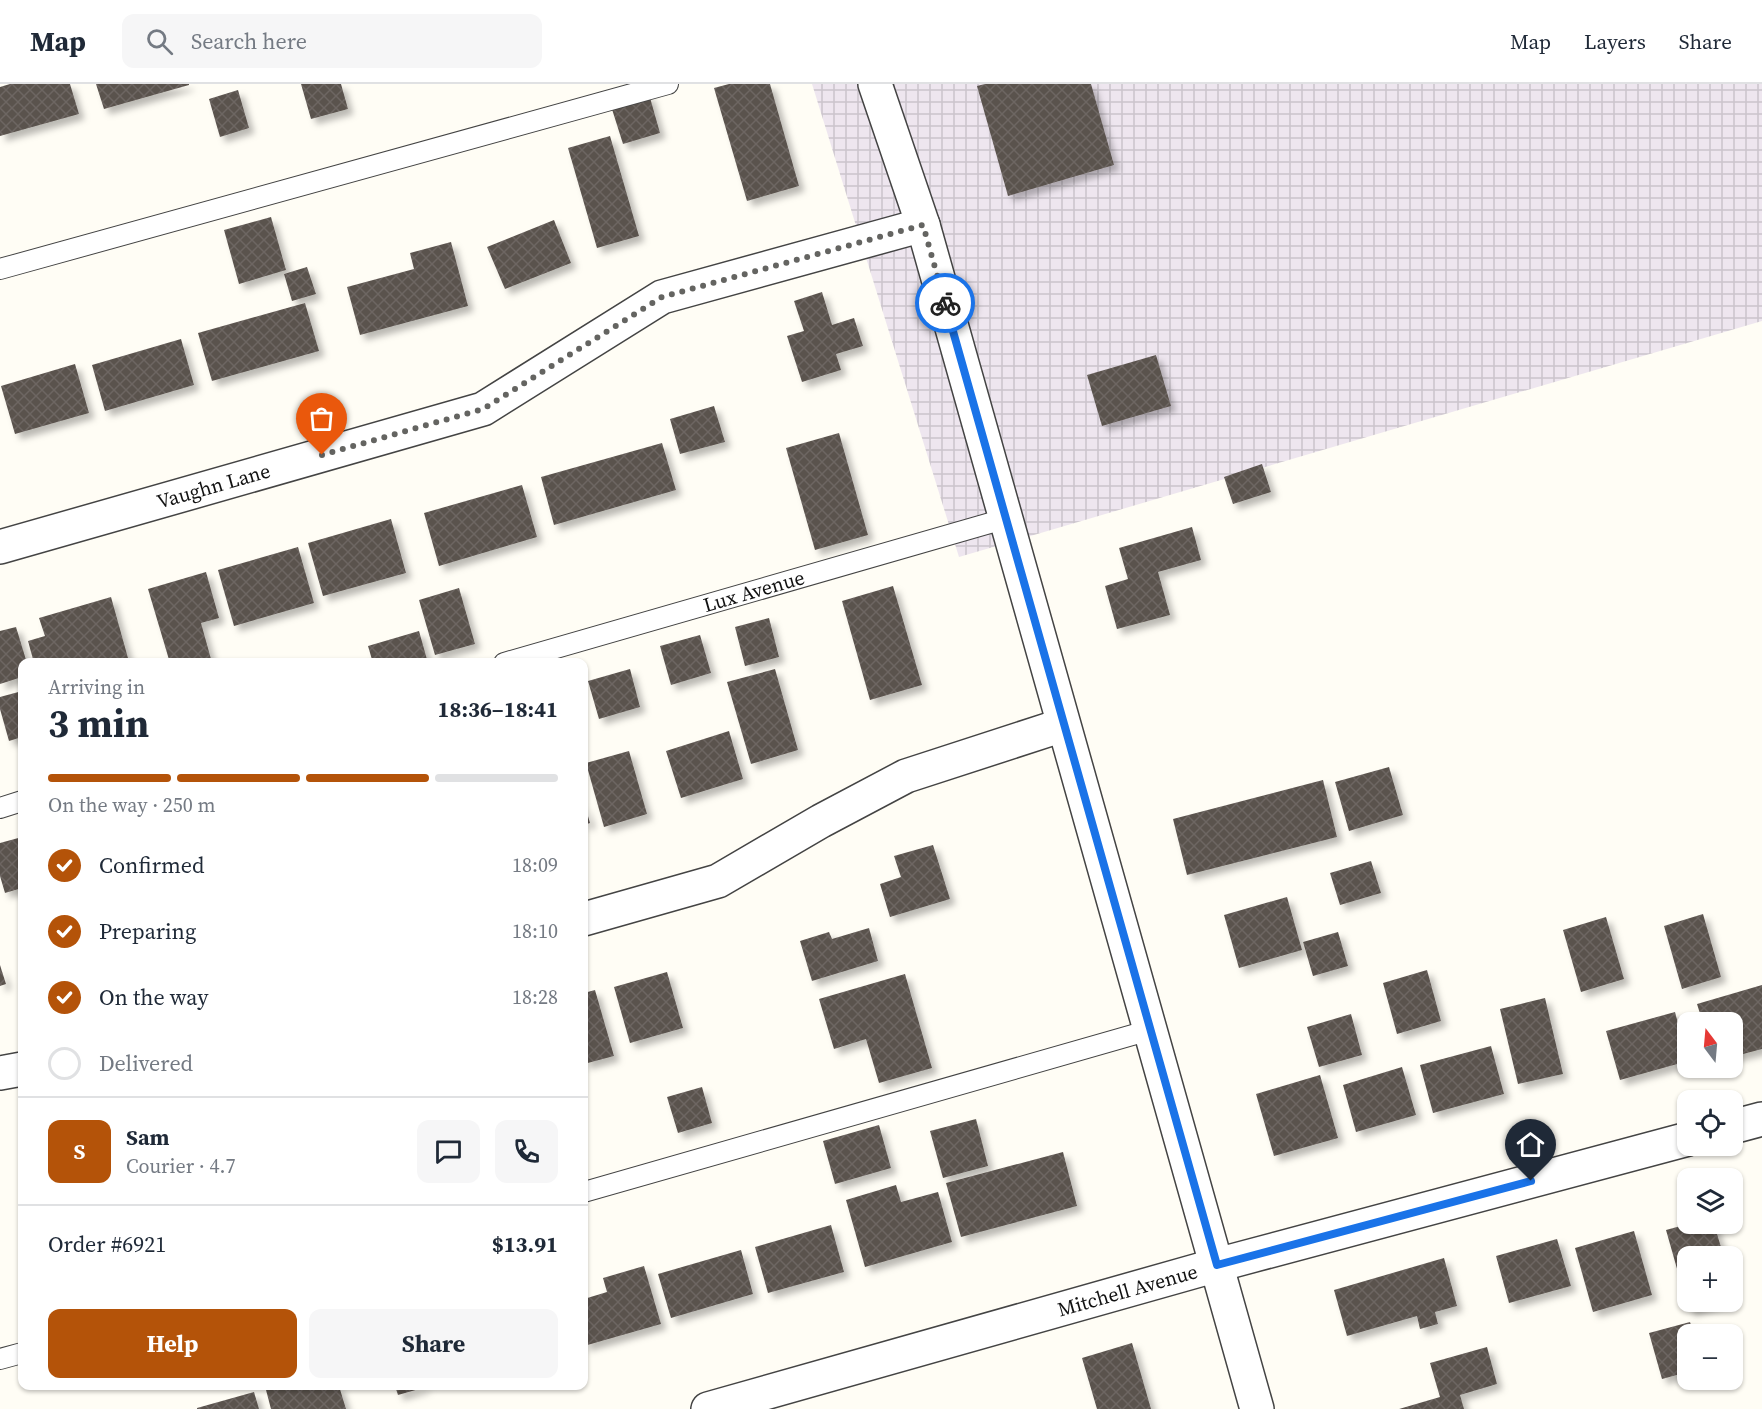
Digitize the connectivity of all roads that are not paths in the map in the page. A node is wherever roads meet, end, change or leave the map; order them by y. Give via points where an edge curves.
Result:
1 (668, 84) edge
2 (875, 84) edge
3 (923, 225) junction
4 (0, 269) edge
5 (1004, 519) junction
6 (0, 547) edge
7 (521, 658) edge
8 (1063, 725) junction
9 (18, 802) edge
10 (0, 808) edge
11 (588, 918) edge
12 (1150, 1030) junction
13 (18, 1070) edge
14 (0, 1073) edge
15 (1762, 1119) edge
16 (1743, 1124) edge
17 (1677, 1142) edge
18 (588, 1191) edge
19 (1217, 1265) junction
20 (18, 1354) edge
21 (0, 1359) edge
22 (708, 1409) edge
23 (1257, 1409) edge

1 - 4 lane
2 - 3 street
3 - 5 street
3 - 6 street, Vaughn Lane via 662,297 483,409
5 - 7 lane, Lux Avenue
5 - 8 street
8 - 11 street via 906,777 718,881
8 - 12 street
9 - 10 lane
12 - 18 lane
12 - 19 street
13 - 14 street
15 - 16 street
17 - 19 street, Mitchell Avenue
19 - 22 street, Mitchell Avenue
19 - 23 street
20 - 21 lane

